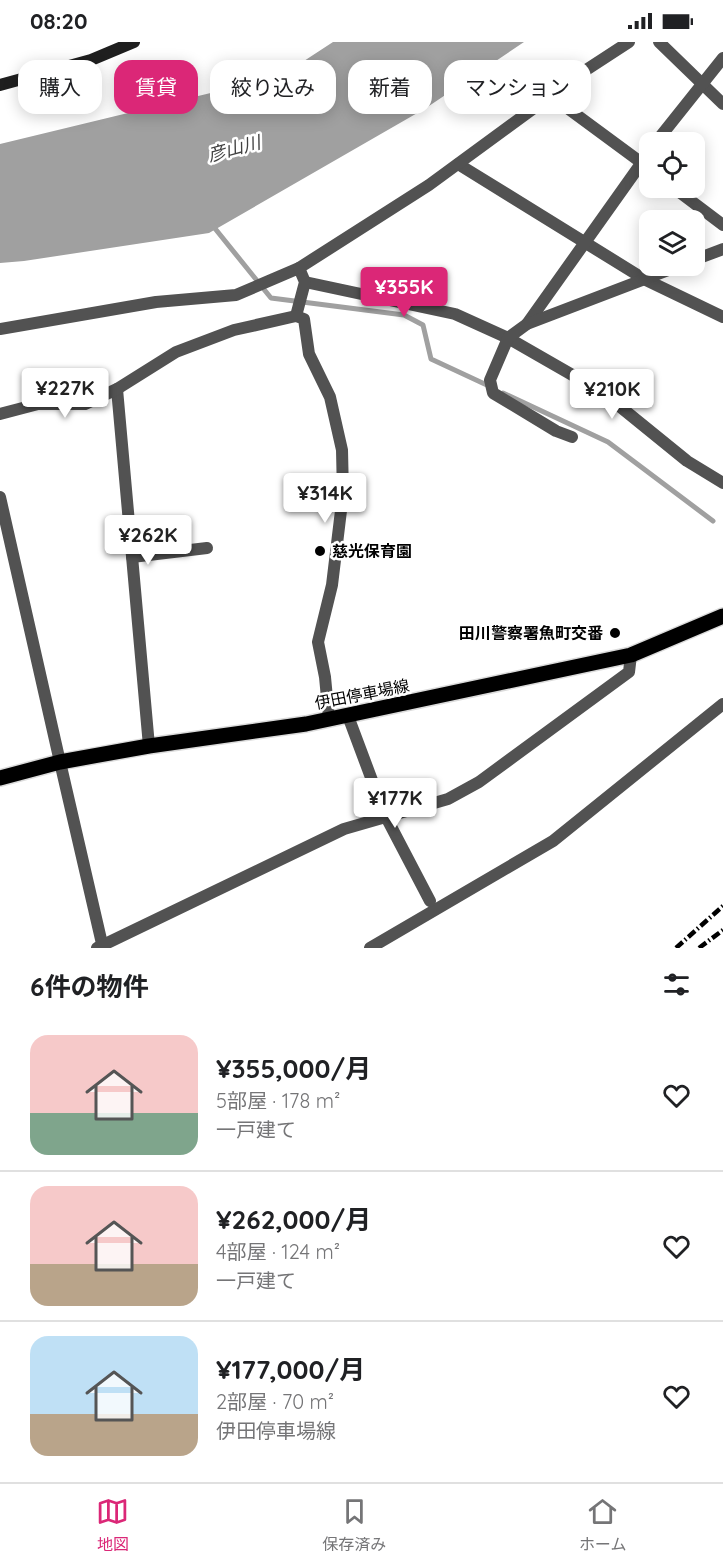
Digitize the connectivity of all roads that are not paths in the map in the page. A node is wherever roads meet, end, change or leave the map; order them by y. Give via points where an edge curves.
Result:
1 (134, 42) edge
2 (629, 42) edge
3 (659, 42) edge
4 (723, 58) edge
5 (591, 68) edge
6 (701, 84) junction
7 (0, 86) edge
8 (723, 104) edge
9 (526, 114) edge
10 (575, 114) edge
11 (664, 132) edge
12 (639, 162) edge
13 (458, 164) junction
14 (639, 174) edge
15 (687, 198) edge
16 (723, 225) edge
17 (585, 241) junction
18 (723, 249) edge
19 (705, 256) edge
20 (299, 268) junction
21 (652, 276) edge
22 (644, 279) junction
23 (304, 286) junction
24 (296, 315) junction
25 (723, 318) edge
26 (527, 324) junction
27 (0, 329) edge
28 (508, 338) junction
29 (117, 389) junction
30 (0, 414) edge
31 (572, 436) dead end
32 (723, 483) edge
33 (0, 497) edge
34 (207, 548) dead end
35 (132, 557) junction
36 (723, 616) edge
37 (631, 655) junction
38 (723, 704) edge
39 (348, 716) junction
40 (328, 719) junction
41 (149, 746) junction
42 (60, 762) junction
43 (0, 778) edge
44 (384, 816) junction
45 (430, 901) dead end
46 (100, 947) edge
47 (370, 948) edge

1 - 7 main road via 91,60
2 - 5 street
3 - 6 street
4 - 6 street
6 - 8 street
6 - 11 street
9 - 13 street
10 - 12 street
13 - 17 street
13 - 20 street
14 - 17 street
15 - 16 street
17 - 22 street
17 - 26 street
18 - 19 street
20 - 23 street
20 - 27 street via 236,295 156,302
21 - 22 street
22 - 25 street
22 - 26 street
23 - 24 street
23 - 28 street via 454,314
24 - 29 street via 234,330 176,352
24 - 40 street via 304,319 309,354 330,397 342,450 342,505 332,585 318,642
26 - 28 street
28 - 31 street via 490,380 493,393 556,431
28 - 32 street via 602,392 687,460
29 - 30 street via 85,404 38,404
29 - 35 street
33 - 42 street
34 - 35 street
35 - 41 street
36 - 37 main road, 伊田停車場線
37 - 39 main road, 伊田停車場線
37 - 44 street via 629,672 479,782 448,799
38 - 47 street via 553,841
39 - 40 main road, 伊田停車場線
39 - 44 street
40 - 41 main road, 伊田停車場線
41 - 42 main road, 伊田停車場線
42 - 43 main road, 伊田停車場線
42 - 46 street
44 - 45 street
44 - 46 street via 344,828

